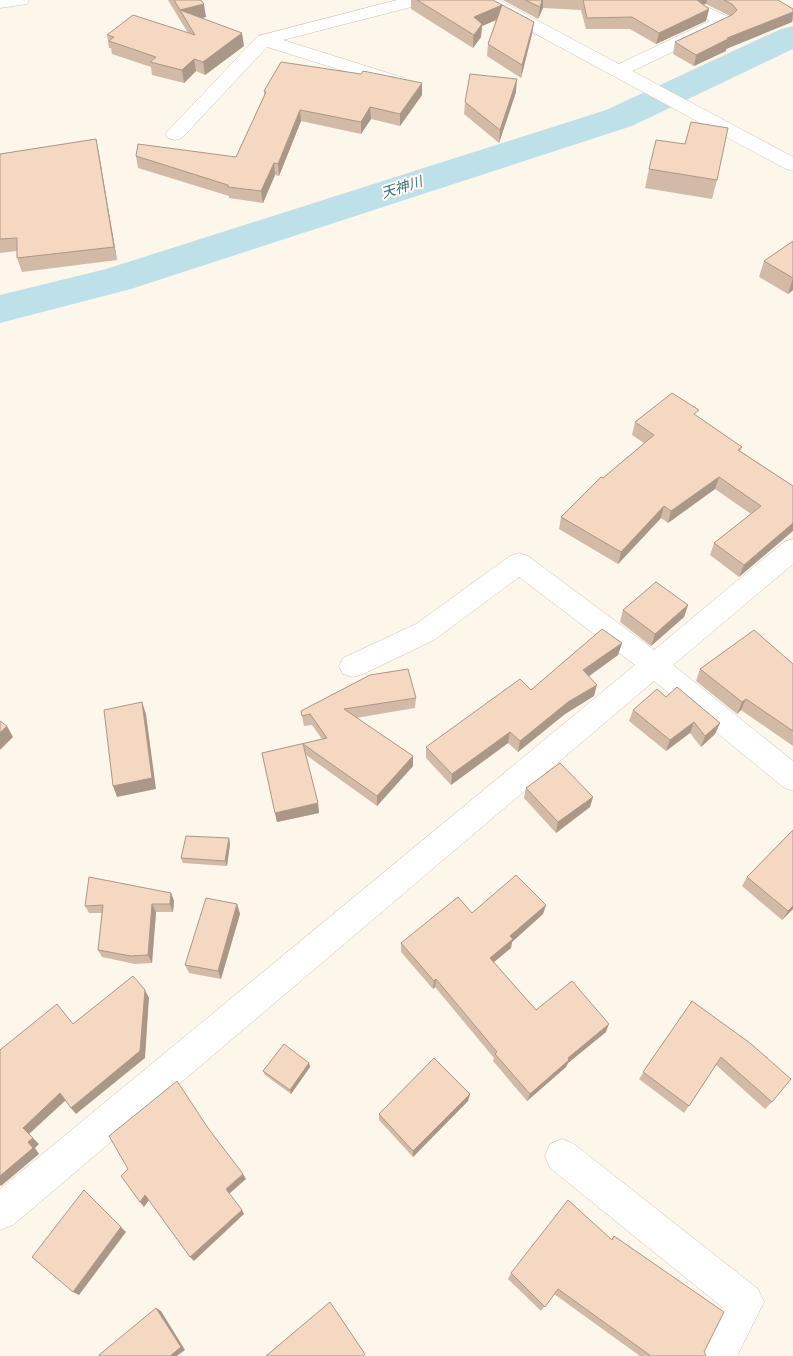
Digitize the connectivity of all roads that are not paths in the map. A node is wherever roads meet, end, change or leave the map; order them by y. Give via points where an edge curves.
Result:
1 (21, 0) edge
2 (418, 0) edge
3 (486, 0) edge
4 (0, 3) edge
5 (705, 11) edge
6 (264, 40) junction
7 (618, 71) junction
8 (418, 88) edge
9 (175, 134) dead end
10 (793, 165) edge
11 (793, 549) edge
12 (654, 665) junction
13 (353, 666) dead end
14 (793, 778) edge
15 (562, 1156) dead end
16 (0, 1212) edge
17 (717, 1356) edge

1 - 4 street
2 - 6 street
3 - 7 street
5 - 7 street via 722,21
6 - 8 street
6 - 9 street
7 - 10 street
11 - 12 street
12 - 13 street via 519,562 426,632
12 - 14 street
12 - 16 street
15 - 17 street via 745,1302

